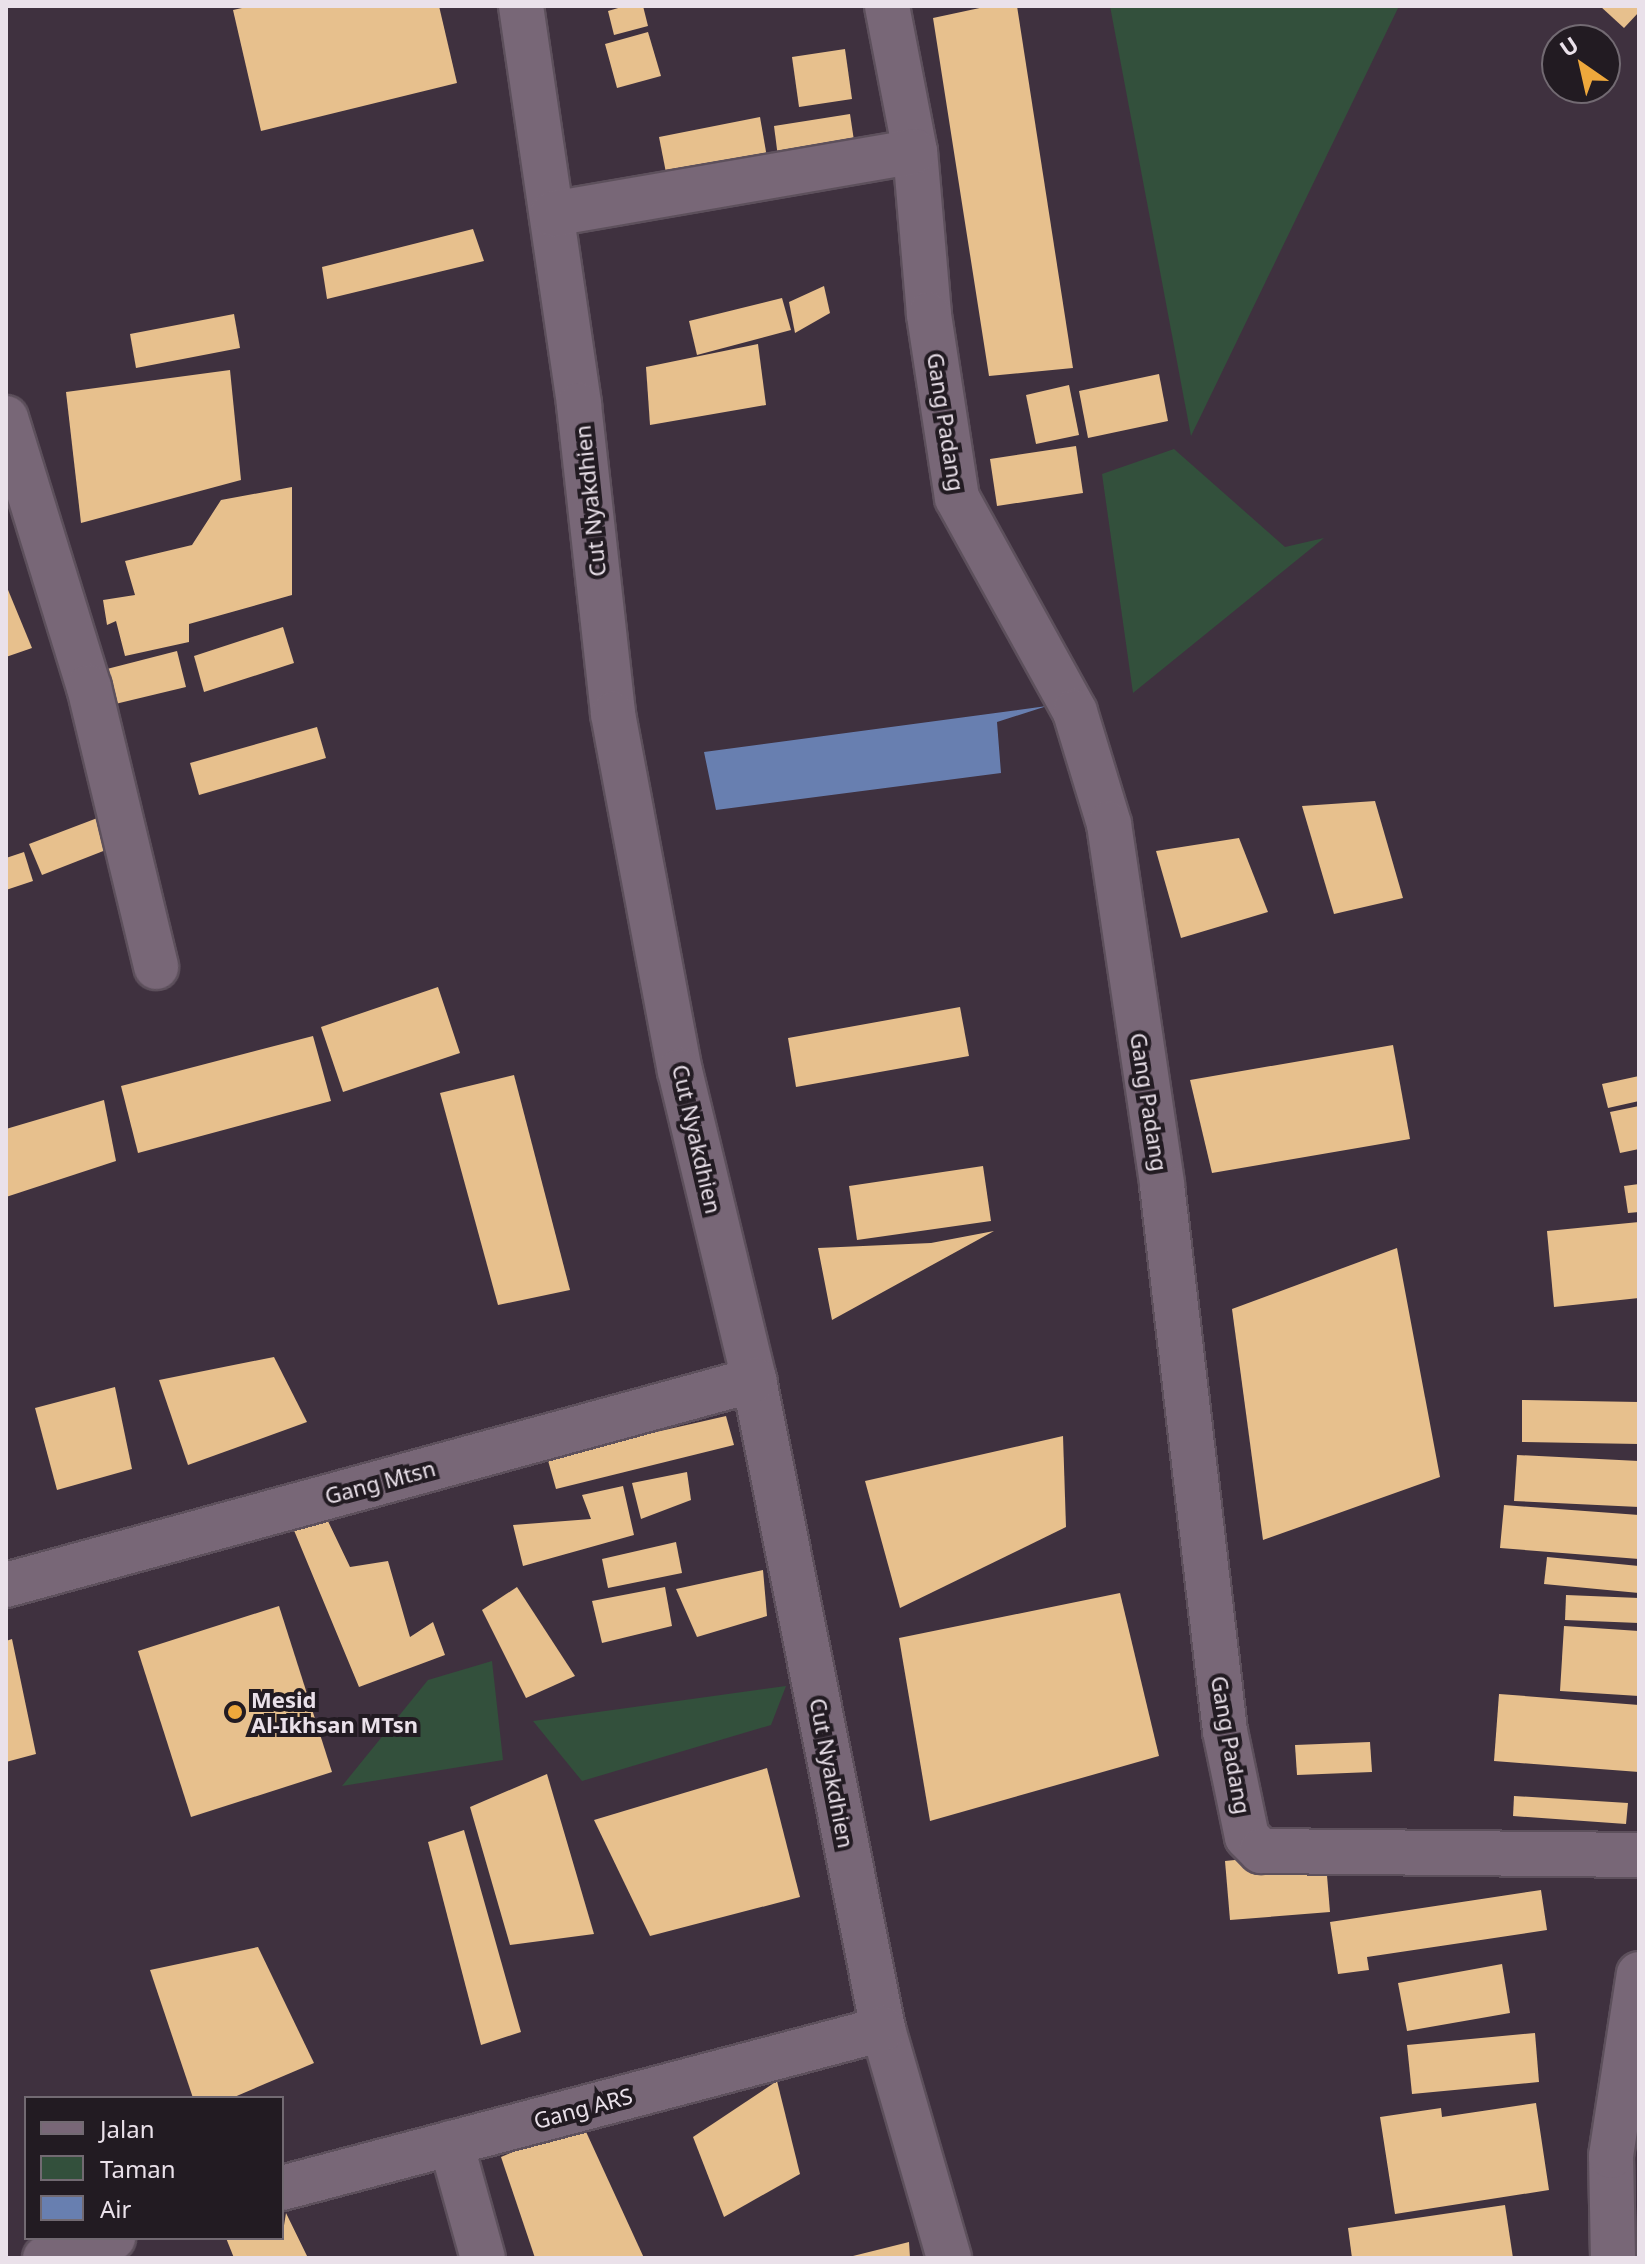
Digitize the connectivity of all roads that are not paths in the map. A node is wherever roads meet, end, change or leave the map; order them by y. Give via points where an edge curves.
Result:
1 (521, 6) edge
2 (887, 6) edge
3 (915, 151) junction
4 (552, 214) junction
5 (6, 418) edge
6 (156, 967) dead end
7 (754, 1380) junction
8 (6, 1585) edge
9 (1639, 1855) edge
10 (1639, 1974) edge
11 (883, 2029) junction
12 (451, 2143) junction
13 (284, 2187) edge
14 (106, 2240) edge
15 (45, 2258) edge
16 (483, 2258) edge
17 (949, 2258) edge
18 (1613, 2258) edge

1 - 4 street, Cut Nyakdhien
2 - 3 street, Gang Padang
3 - 4 street
3 - 9 street, Gang Padang via 929,315 957,498 1075,712 1109,824 1162,1185 1225,1731 1247,1837 1261,1851
4 - 7 street, Cut Nyakdhien via 613,714 680,1071
5 - 6 street via 94,702
7 - 8 street, Gang Mtsn
7 - 11 street, Cut Nyakdhien
10 - 18 street via 1611,2156
11 - 12 street, Gang ARS
11 - 17 street, Cut Nyakdhien
12 - 13 street, Gang ARS
12 - 16 street
14 - 15 street

